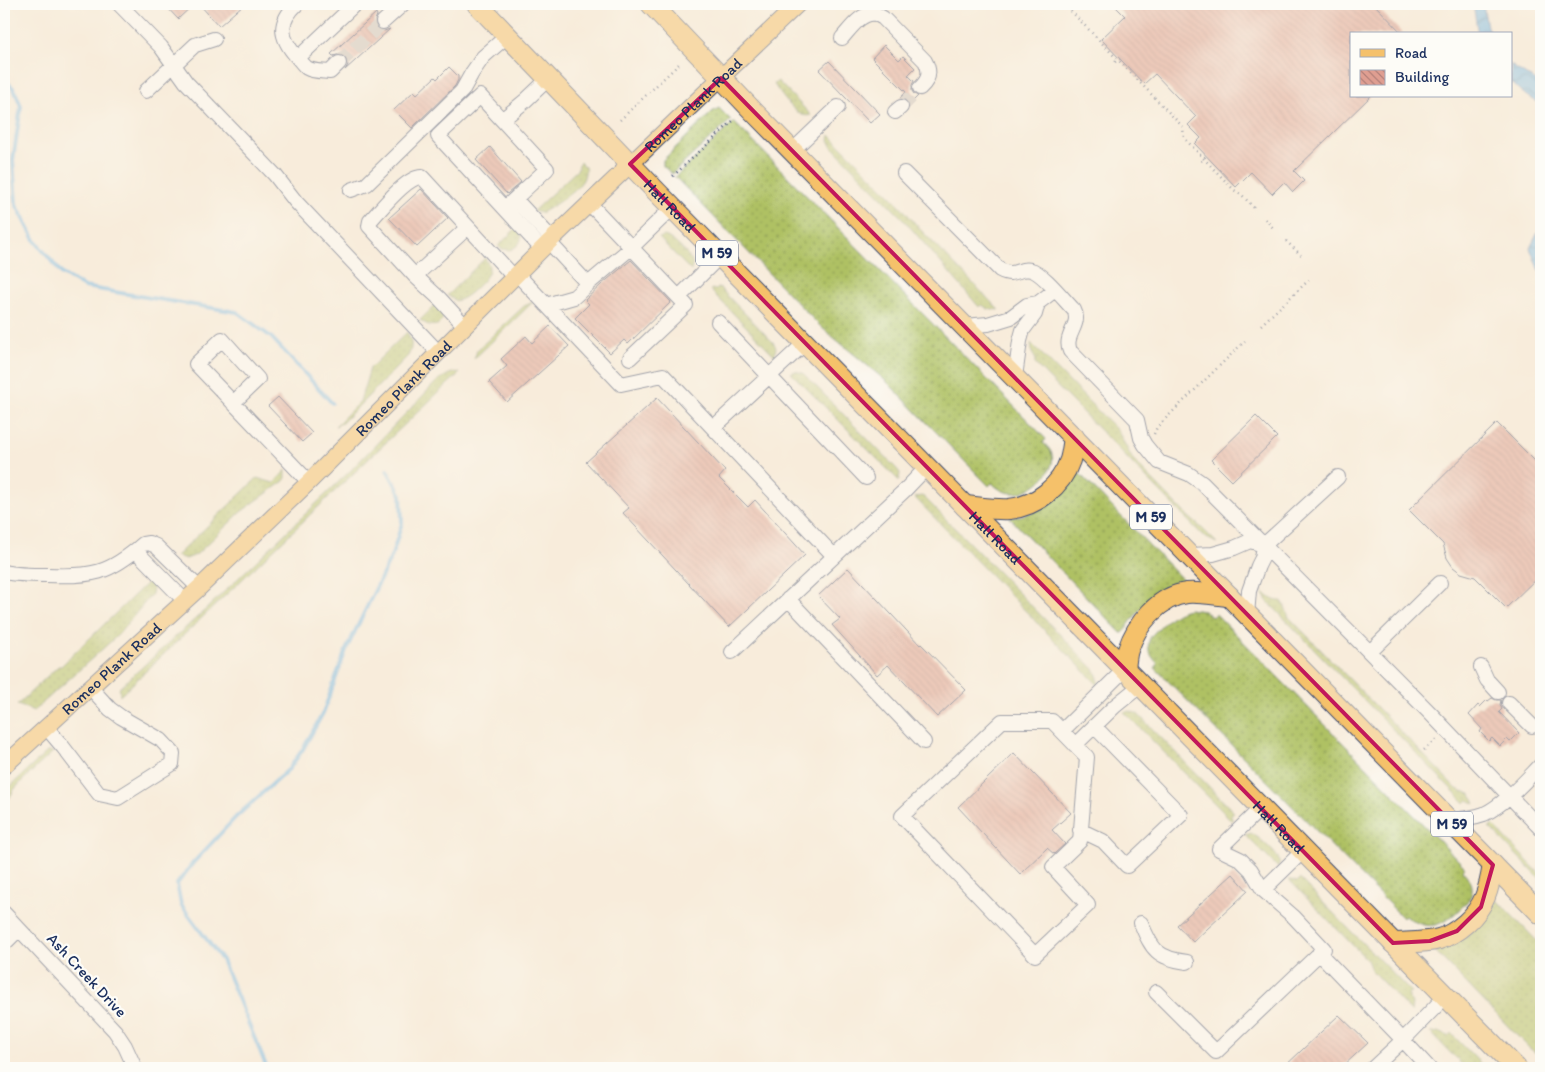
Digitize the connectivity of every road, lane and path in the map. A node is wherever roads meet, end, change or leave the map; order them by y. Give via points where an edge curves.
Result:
1 (119, 4) edge
2 (298, 4) edge
3 (355, 4) edge
4 (402, 4) edge
5 (476, 4) edge
6 (651, 4) edge
7 (798, 4) edge
8 (1064, 4) edge
9 (383, 22) tunnel mouth
10 (507, 36) junction
11 (842, 38) dead end
12 (214, 39) dead end
13 (298, 58) junction
14 (339, 63) tunnel mouth
15 (679, 64) dead end
16 (174, 66) junction
17 (721, 78) junction
18 (548, 79) junction
19 (920, 88) tunnel mouth
20 (146, 92) dead end
21 (838, 107) dead end
22 (502, 120) junction
23 (620, 120) dead end
24 (733, 121) dead end
25 (792, 151) junction
26 (630, 164) junction
27 (904, 173) dead end
28 (673, 176) dead end
29 (351, 190) dead end
30 (590, 203) junction
31 (510, 204) junction
32 (672, 208) junction
33 (1255, 209) dead end
34 (1265, 219) dead end
35 (468, 227) junction
36 (1275, 230) dead end
37 (1286, 241) dead end
38 (548, 243) junction
39 (632, 247) junction
40 (1301, 255) dead end
41 (720, 256) junction
42 (516, 275) junction
43 (415, 276) junction
44 (1309, 280) dead end
45 (588, 284) junction
46 (1054, 290) junction
47 (679, 297) junction
48 (1038, 303) junction
49 (546, 305) junction
50 (718, 322) dead end
51 (1261, 325) dead end
52 (465, 326) junction
53 (964, 326) junction
54 (1245, 341) dead end
55 (805, 343) junction
56 (438, 352) junction
57 (630, 358) dead end
58 (769, 375) junction
59 (1015, 378) junction
60 (233, 403) junction
61 (713, 428) junction
62 (1074, 437) junction
63 (1152, 438) dead end
64 (927, 467) junction
65 (1338, 477) dead end
66 (866, 478) dead end
67 (309, 482) junction
68 (965, 506) junction
69 (1264, 545) junction
70 (136, 551) junction
71 (1189, 555) junction
72 (834, 556) junction
73 (4, 572) edge
74 (1440, 583) dead end
75 (199, 588) junction
76 (1229, 596) junction
77 (788, 599) junction
78 (185, 601) junction
79 (1247, 615) junction
80 (732, 652) dead end
81 (1370, 652) junction
82 (1480, 667) dead end
83 (1126, 669) junction
84 (1141, 685) junction
85 (90, 687) junction
86 (1498, 692) dead end
87 (1509, 702) dead end
88 (1094, 726) junction
89 (1532, 726) dead end
90 (46, 727) junction
91 (1062, 731) junction
92 (1439, 736) dead end
93 (924, 742) dead end
94 (1075, 744) junction
95 (1424, 750) dead end
96 (1541, 765) edge
97 (4, 766) edge
98 (1509, 796) junction
99 (1261, 808) junction
100 (1449, 820) junction
101 (1541, 829) edge
102 (1080, 830) junction
103 (1303, 851) junction
104 (1493, 865) junction
105 (1264, 890) junction
106 (4, 913) edge
107 (1541, 914) edge
108 (1141, 923) dead end
109 (19, 929) junction
110 (1393, 942) junction
111 (4, 944) edge
112 (1319, 954) junction
113 (1186, 962) dead end
114 (1156, 992) dead end
115 (1446, 996) junction
116 (1403, 1040) junction
117 (135, 1068) edge
118 (1374, 1068) edge
119 (1429, 1068) edge
120 (1516, 1068) edge

1 - 16 street
2 - 13 street via 289,12 283,25 283,38
3 - 13 street
4 - 9 street
5 - 10 highway, Hall Road / M 59
6 - 17 highway, M 59
7 - 17 main road, Romeo Plank Road
8 - 33 path via 1183,127 1184,138
10 - 18 highway, Hall Road / M 59
10 - 29 street via 483,57 462,91 368,184
11 - 19 street via 862,17 876,14 883,18 925,61 928,78
12 - 16 street via 195,45
13 - 14 street via 308,68 317,71 330,72
15 - 23 path
16 - 20 street
16 - 56 street via 276,175 296,202
17 - 25 highway, M 59
17 - 26 main road, Romeo Plank Road
18 - 22 street
18 - 26 highway, Hall Road / M 59
21 - 25 street
22 - 31 street via 547,169
22 - 31 street via 480,96 438,136
24 - 28 path
25 - 53 highway, M 59
26 - 30 main road, Romeo Plank Road
26 - 32 highway, Hall Road / M 59
27 - 46 street via 1000,270 1012,274 1035,271
30 - 38 main road, Romeo Plank Road
30 - 39 street
31 - 38 street
32 - 39 street
32 - 41 highway, Hall Road / M 59
34 - 36 path
35 - 42 street
35 - 43 street
35 - 43 street via 422,177 416,176 408,181 370,220 369,226
37 - 40 path
38 - 42 main road, Romeo Plank Road
38 - 45 street
39 - 45 street
39 - 47 street
41 - 47 street
41 - 55 highway, Hall Road / M 59
42 - 49 street
42 - 52 main road, Romeo Plank Road
43 - 52 street
44 - 51 path
45 - 49 street via 574,297
46 - 48 street
46 - 69 street via 1076,314 1076,324 1068,340 1070,351 1137,420 1145,445 1159,462 1202,483
47 - 57 street via 686,305
48 - 53 street via 1027,305 1001,320
48 - 59 street via 1035,314 1023,330
49 - 61 street via 621,384 663,375
50 - 58 street
52 - 56 main road, Romeo Plank Road
53 - 59 highway, M 59
54 - 63 path via 1157,427
55 - 58 street
55 - 64 highway, Hall Road / M 59
56 - 67 main road, Romeo Plank Road
58 - 61 street
58 - 66 street
59 - 62 highway, M 59
60 - 60 street via 196,364 222,339 258,379
60 - 67 street
61 - 72 street
62 - 68 highway via 1065,471 1038,500 1008,509
62 - 71 highway, M 59
64 - 68 highway, Hall Road / M 59
64 - 72 street
65 - 69 street
67 - 75 main road, Romeo Plank Road
68 - 83 highway, Hall Road / M 59
69 - 71 street via 1250,542 1213,554
69 - 79 street via 1249,591
69 - 81 street
70 - 73 street via 114,566 88,575
70 - 75 street via 143,544 156,546
70 - 78 street
71 - 76 highway, M 59
72 - 77 street
74 - 81 street
75 - 78 main road, Romeo Plank Road
76 - 79 highway, M 59
76 - 83 highway via 1186,593 1164,601 1137,630 1128,652
77 - 80 street
77 - 93 street
78 - 85 main road, Romeo Plank Road
79 - 100 highway, M 59
81 - 98 street
82 - 86 street
83 - 84 highway, Hall Road / M 59
83 - 91 street
84 - 88 street
84 - 99 highway, Hall Road / M 59
85 - 90 main road, Romeo Plank Road
85 - 90 street via 121,717 161,740 173,753 172,764 118,798 99,794
87 - 89 street
88 - 94 street
88 - 102 street via 1181,815 1127,866 1103,841
90 - 97 main road, Romeo Plank Road
91 - 94 street
91 - 102 street via 1052,721 1002,721 902,816 1035,955 1088,905 1053,867 1080,841
92 - 95 path
94 - 102 street via 1087,757
96 - 98 street
98 - 100 street via 1486,813
98 - 101 street
99 - 103 highway, Hall Road / M 59
99 - 105 street via 1219,849 1240,859
100 - 104 highway, M 59
103 - 105 street
103 - 110 highway, Hall Road / M 59
104 - 107 highway, M 59
104 - 110 highway via 1481,906 1457,931 1430,941
105 - 112 street via 1324,949
106 - 109 street, Ash Creek Drive
108 - 113 street via 1155,950 1172,960
109 - 111 street
109 - 117 street, Ash Creek Drive via 115,1031
110 - 115 highway, Hall Road / M 59
112 - 114 street via 1216,1052
112 - 116 street
115 - 116 street
115 - 120 highway, Hall Road / M 59
116 - 118 street
116 - 119 street

